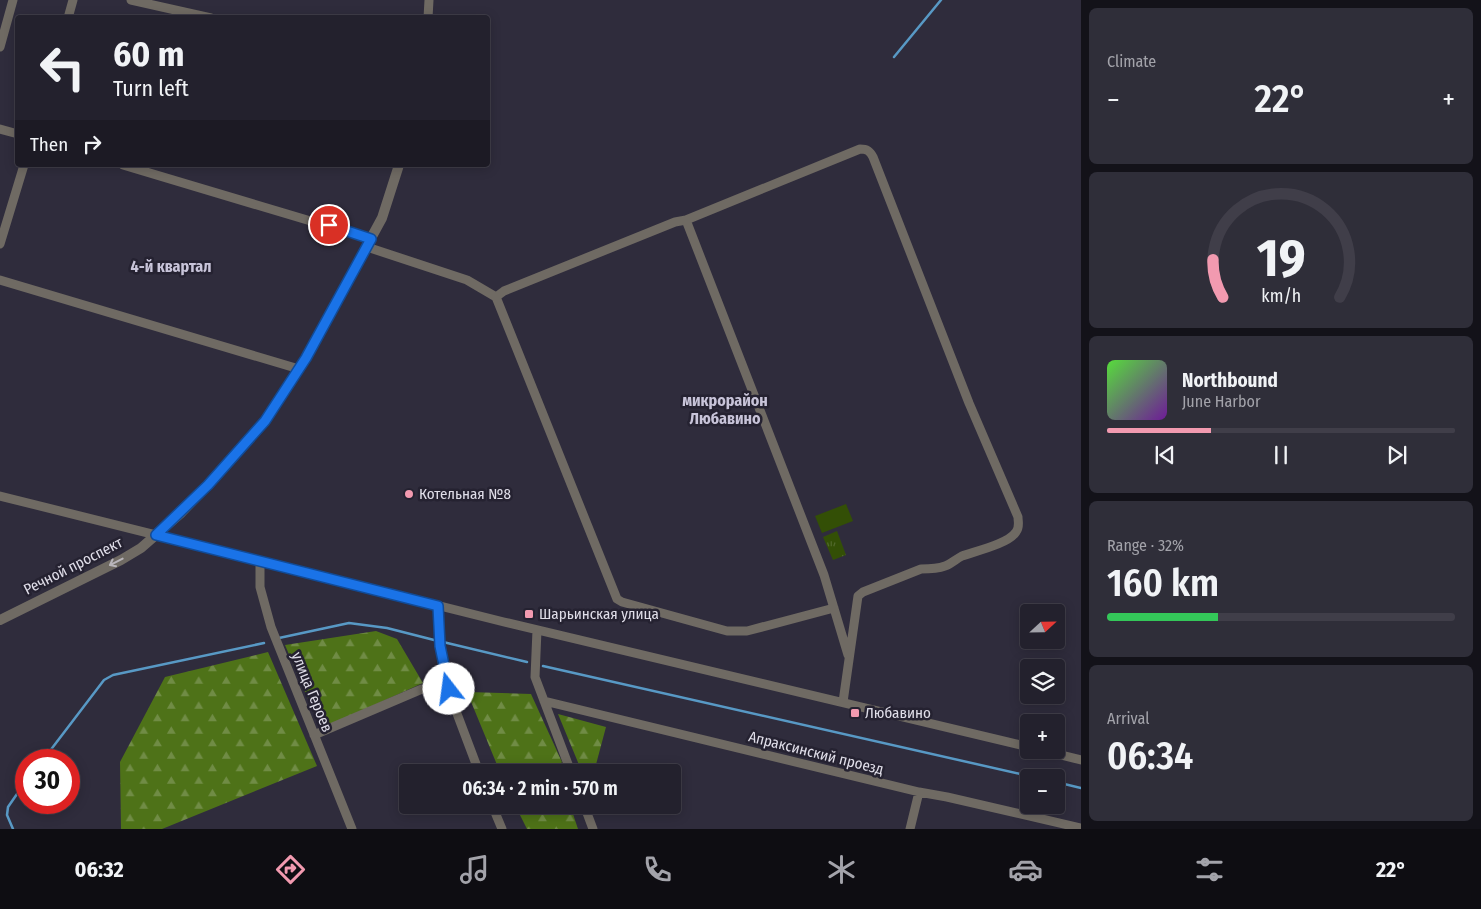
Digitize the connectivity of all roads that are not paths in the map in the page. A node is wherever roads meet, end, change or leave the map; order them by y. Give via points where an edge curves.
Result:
1 (13, 0) edge
2 (73, 0) edge
3 (131, 0) edge
4 (429, 0) edge
5 (69, 15) edge
6 (198, 15) edge
7 (428, 15) edge
8 (0, 47) edge
9 (0, 129) edge
10 (15, 133) edge
11 (23, 167) edge
12 (129, 167) edge
13 (398, 167) edge
14 (686, 220) junction
15 (369, 243) junction
16 (0, 244) edge
17 (0, 280) edge
18 (496, 297) junction
19 (299, 369) junction
20 (0, 496) edge
21 (156, 535) junction
22 (260, 562) junction
23 (438, 606) junction
24 (834, 608) junction
25 (0, 620) edge
26 (537, 630) junction
27 (850, 659) junction
28 (422, 689) dead end
29 (544, 701) junction
30 (843, 702) junction
31 (314, 735) junction
32 (1020, 745) edge
33 (1065, 756) edge
34 (1081, 760) edge
35 (476, 764) edge
36 (569, 764) edge
37 (918, 792) junction
38 (496, 814) edge
39 (587, 814) edge
40 (1081, 828) edge
41 (352, 829) edge
42 (502, 829) edge
43 (593, 829) edge
44 (910, 829) edge

1 - 8 street
2 - 5 street
3 - 6 street
4 - 7 street
9 - 10 street
11 - 16 street
12 - 15 street
13 - 15 street via 382,218
14 - 18 street via 592,255
14 - 24 street
14 - 27 street via 860,149 870,151 969,403 1018,516 1016,533 1008,538 945,566 921,569 858,596
15 - 18 street via 467,280
15 - 19 street
17 - 19 street
18 - 24 street via 618,599 727,631 747,631
19 - 21 street, Речной проспект via 265,421 208,485
20 - 21 street
21 - 22 street
21 -> 25 street, Речной проспект via 121,560
22 - 23 street
22 - 31 street, улица Героев via 260,587 271,627
23 - 26 street
23 - 35 street via 442,662 453,703
24 - 27 street
26 - 29 street via 535,677
26 - 30 street
27 - 30 street
28 - 31 street
29 - 36 street
29 - 37 street, Апраксинский проезд
30 - 32 street
31 - 41 street, улица Героев
33 - 34 street
37 - 40 street, Апраксинский проезд
37 - 44 street
38 - 42 street
39 - 43 street

